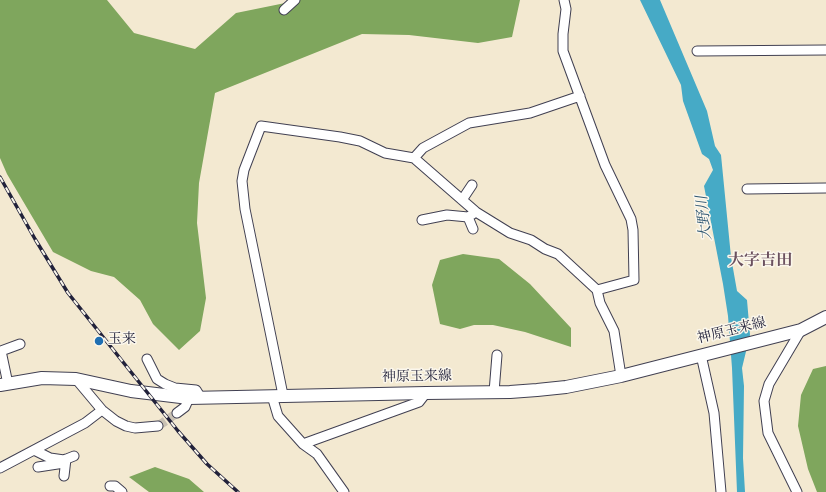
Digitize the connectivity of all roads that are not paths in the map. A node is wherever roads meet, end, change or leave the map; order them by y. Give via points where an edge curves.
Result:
1 (295, 0) edge
2 (564, 0) edge
3 (284, 10) dead end
4 (826, 50) edge
5 (697, 51) dead end
6 (580, 96) junction
7 (414, 158) junction
8 (472, 185) dead end
9 (826, 188) edge
10 (747, 189) dead end
11 (462, 200) junction
12 (476, 212) junction
13 (468, 217) junction
14 (422, 220) dead end
15 (473, 229) dead end
16 (597, 290) junction
17 (826, 317) edge
18 (801, 330) junction
19 (20, 344) dead end
20 (707, 353) junction
21 (497, 354) dead end
22 (147, 359) dead end
23 (621, 376) junction
24 (76, 379) junction
25 (4, 384) edge
26 (494, 392) junction
27 (426, 393) junction
28 (277, 396) junction
29 (195, 398) junction
30 (102, 410) junction
31 (177, 413) tunnel mouth
32 (158, 426) tunnel mouth
33 (303, 444) junction
34 (34, 450) junction
35 (68, 460) junction
36 (38, 467) dead end
37 (0, 468) edge
38 (64, 476) dead end
39 (110, 486) dead end
40 (122, 492) edge
41 (344, 492) edge
42 (721, 492) edge
43 (797, 492) edge

1 - 3 street
2 - 6 street via 566,9 562,34 563,51
4 - 5 street
6 - 7 street via 530,113 469,123 423,148
6 - 16 street via 605,165 631,219 633,230 634,280
7 - 11 street
7 - 28 street via 385,153 347,138 261,126 242,181
8 - 11 street
9 - 10 street
11 - 12 street
12 - 13 street
12 - 16 street via 510,233 531,240 558,254
13 - 14 street via 447,214
13 - 15 street
16 - 23 street via 600,303 614,331
17 - 18 main road, 神原玉来線
18 - 20 main road, 神原玉来線
18 - 43 street via 769,384 764,401 768,433
19 - 25 street via 1,351
20 - 23 main road, 神原玉来線
20 - 42 street
21 - 26 street
22 - 29 street via 157,378 175,388 196,390
23 - 26 main road, 神原玉来線 via 566,387
24 - 25 main road, 神原玉来線 via 42,378
24 - 29 main road, 神原玉来線 via 131,391
24 - 30 street
26 - 27 main road, 神原玉来線
27 - 28 main road, 神原玉来線
27 - 33 street via 419,402
28 - 29 main road, 神原玉来線
28 - 33 street via 278,416
29 - 31 street
30 - 32 street via 126,426
30 - 34 street via 85,423
33 - 41 street via 317,454
34 - 35 street via 50,458
34 - 37 street
35 - 36 street
35 - 38 street
39 - 40 street via 115,486

